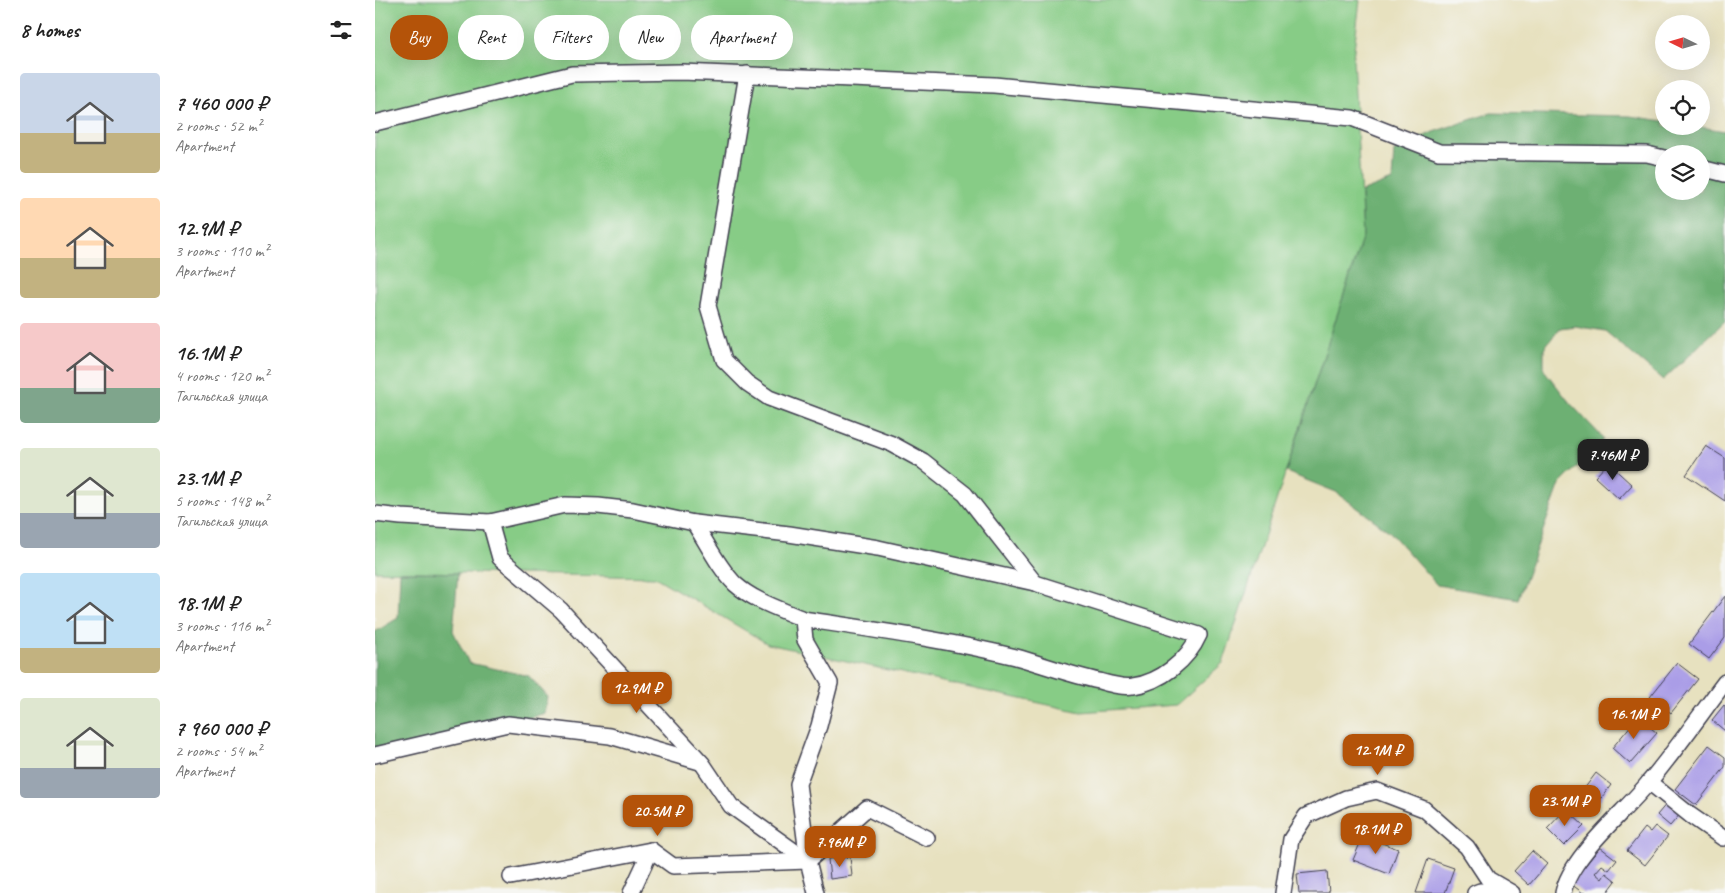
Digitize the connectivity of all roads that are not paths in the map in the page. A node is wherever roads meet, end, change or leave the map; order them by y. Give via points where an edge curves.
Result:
1 (747, 74) junction
2 (375, 123) edge
3 (1655, 156) edge
4 (1710, 170) edge
5 (1725, 174) edge
6 (375, 514) edge
7 (490, 522) junction
8 (694, 523) junction
9 (1035, 583) junction
10 (803, 619) junction
11 (1725, 682) edge
12 (375, 755) edge
13 (702, 762) junction
14 (1649, 782) junction
15 (927, 838) dead end
16 (1723, 838) dead end
17 (651, 850) junction
18 (807, 861) junction
19 (511, 877) dead end
20 (631, 893) edge
21 (816, 893) edge
22 (1283, 893) edge
23 (1475, 893) edge
24 (1497, 893) edge
25 (1512, 893) edge
26 (1563, 893) edge

1 - 2 street via 572,74
1 - 3 street via 994,85 1352,118 1439,152
1 - 9 street via 708,306 724,360 747,383 769,398 892,444 923,461 965,494
4 - 5 street
6 - 7 street
7 - 8 street via 565,505 633,510
7 - 13 street via 500,558 561,610
8 - 9 street via 878,548
8 - 10 street via 735,584 756,599
9 - 10 street via 1199,635 1178,664 1144,684 1131,687 929,638
10 - 18 street via 805,640 830,683 819,726 798,784
11 - 14 street
12 - 13 street via 507,724 610,736
13 - 18 street via 731,806
14 - 16 street
14 - 26 street via 1583,854
15 - 18 street via 867,808
17 - 18 street via 673,866
17 - 19 street
17 - 20 street
18 - 21 street
22 - 25 street via 1291,839 1307,816 1347,798 1377,791 1423,809 1467,847 1488,879
23 - 24 street

